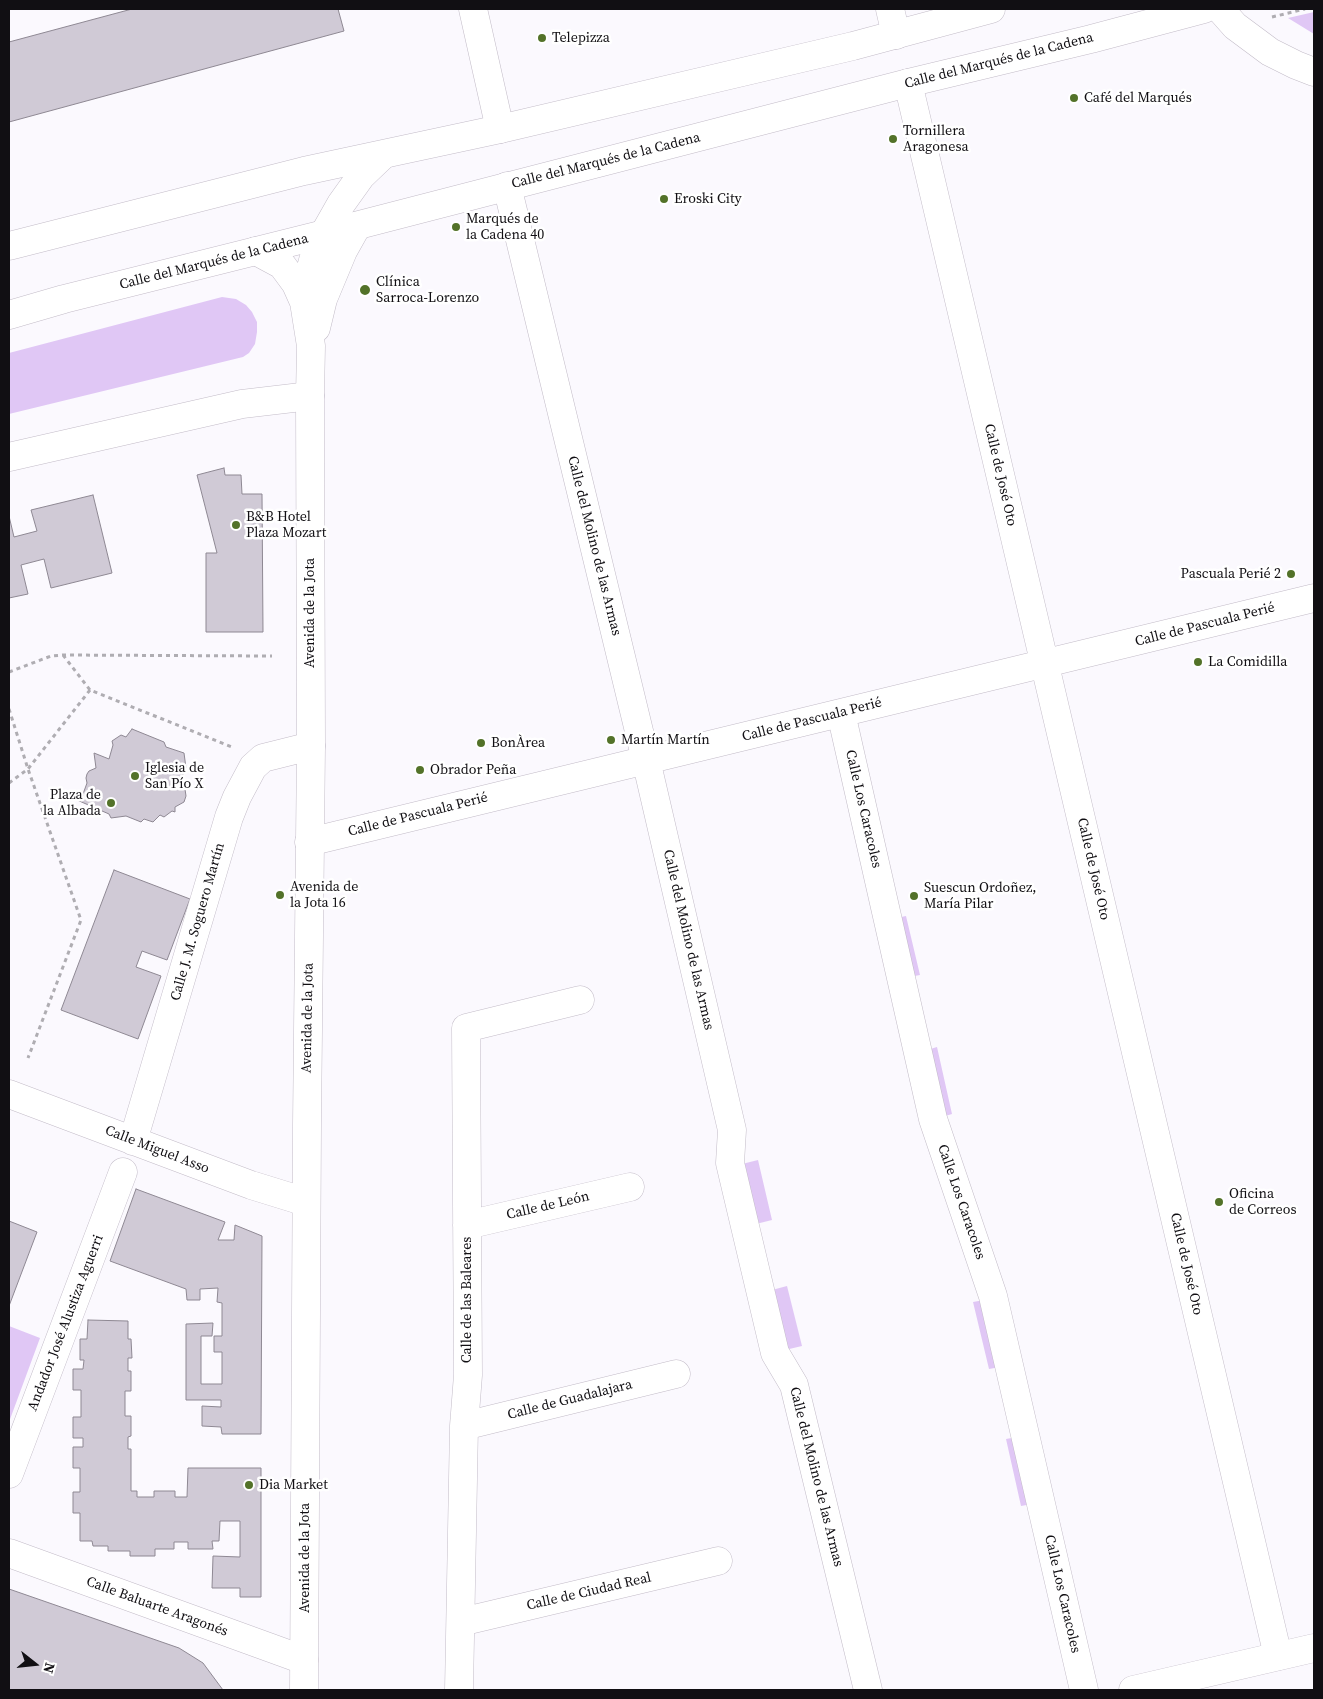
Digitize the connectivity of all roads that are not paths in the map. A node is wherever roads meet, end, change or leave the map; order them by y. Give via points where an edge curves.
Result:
1 (473, 9) edge
2 (890, 9) edge
3 (991, 9) edge
4 (1204, 9) edge
5 (1220, 9) edge
6 (896, 35) junction
7 (1305, 68) edge
8 (908, 83) junction
9 (1314, 88) edge
10 (500, 129) junction
11 (383, 155) junction
12 (507, 186) junction
13 (357, 226) junction
14 (324, 234) junction
15 (9, 246) edge
16 (256, 251) junction
17 (304, 302) junction
18 (9, 316) edge
19 (311, 346) junction
20 (310, 396) junction
21 (9, 458) edge
22 (1314, 598) edge
23 (1045, 664) junction
24 (841, 713) junction
25 (311, 746) junction
26 (646, 760) junction
27 (309, 842) junction
28 (580, 1000) dead end
29 (9, 1094) edge
30 (133, 1141) junction
31 (122, 1172) dead end
32 (630, 1187) dead end
33 (306, 1202) junction
34 (467, 1225) junction
35 (676, 1374) dead end
36 (464, 1426) junction
37 (9, 1474) edge
38 (9, 1553) edge
39 (718, 1561) dead end
40 (461, 1622) junction
41 (1314, 1648) edge
42 (1278, 1656) junction
43 (304, 1660) junction
44 (304, 1690) edge
45 (459, 1690) edge
46 (868, 1690) edge
47 (1084, 1690) edge
48 (1133, 1690) edge

1 - 10 street
2 - 6 street
3 - 6 street
4 - 8 street, Calle del Marqués de la Cadena
5 - 7 street via 1235,26 1270,52
6 - 10 street
7 - 9 street
8 - 12 street, Calle del Marqués de la Cadena
8 - 23 street, Calle de José Oto
10 - 11 street
11 - 14 street, Avenida de la Jota via 361,176
11 - 15 street via 201,196
12 - 13 street, Calle del Marqués de la Cadena
12 - 26 street, Calle del Molino de las Armas
13 - 14 street, Calle del Marqués de la Cadena
13 - 19 street, Avenida de la Jota via 322,299
14 - 16 street, Calle del Marqués de la Cadena
14 - 17 street, Avenida de la Jota via 314,258
16 - 17 street, Avenida de la Jota via 282,265
16 - 18 street, Calle del Marqués de la Cadena
17 - 19 street, Avenida de la Jota
19 - 20 street, Avenida de la Jota
20 - 21 street via 242,404
20 - 25 street, Avenida de la Jota
22 - 23 street, Calle de Pascuala Perié
23 - 24 street, Calle de Pascuala Perié
23 - 42 street, Calle de José Oto
24 - 26 street, Calle de Pascuala Perié
24 - 47 street, Calle Los Caracoles via 933,1120 993,1296
25 - 27 street, Avenida de la Jota
25 - 30 street, Calle J. M. Soguero Martín via 263,758 253,767 237,797
26 - 27 street, Calle de Pascuala Perié
26 - 46 street, Calle del Molino de las Armas via 732,1130 730,1163 775,1353 794,1384
27 - 33 street, Avenida de la Jota
28 - 34 street, Calle de las Baleares via 466,1028
29 - 30 street, Calle Miguel Asso
30 - 33 street, Calle Miguel Asso
31 - 37 street, Andador José Alustiza Aguerri
32 - 34 street, Calle de León
33 - 43 street, Avenida de la Jota
34 - 36 street, Calle de las Baleares via 468,1375
35 - 36 street, Calle de Guadalajara
36 - 40 street, Calle de las Baleares
38 - 43 street, Calle Baluarte Aragonés
39 - 40 street, Calle de Ciudad Real
40 - 45 street, Calle de las Baleares
41 - 42 street
42 - 48 street
43 - 44 street, Avenida de la Jota

